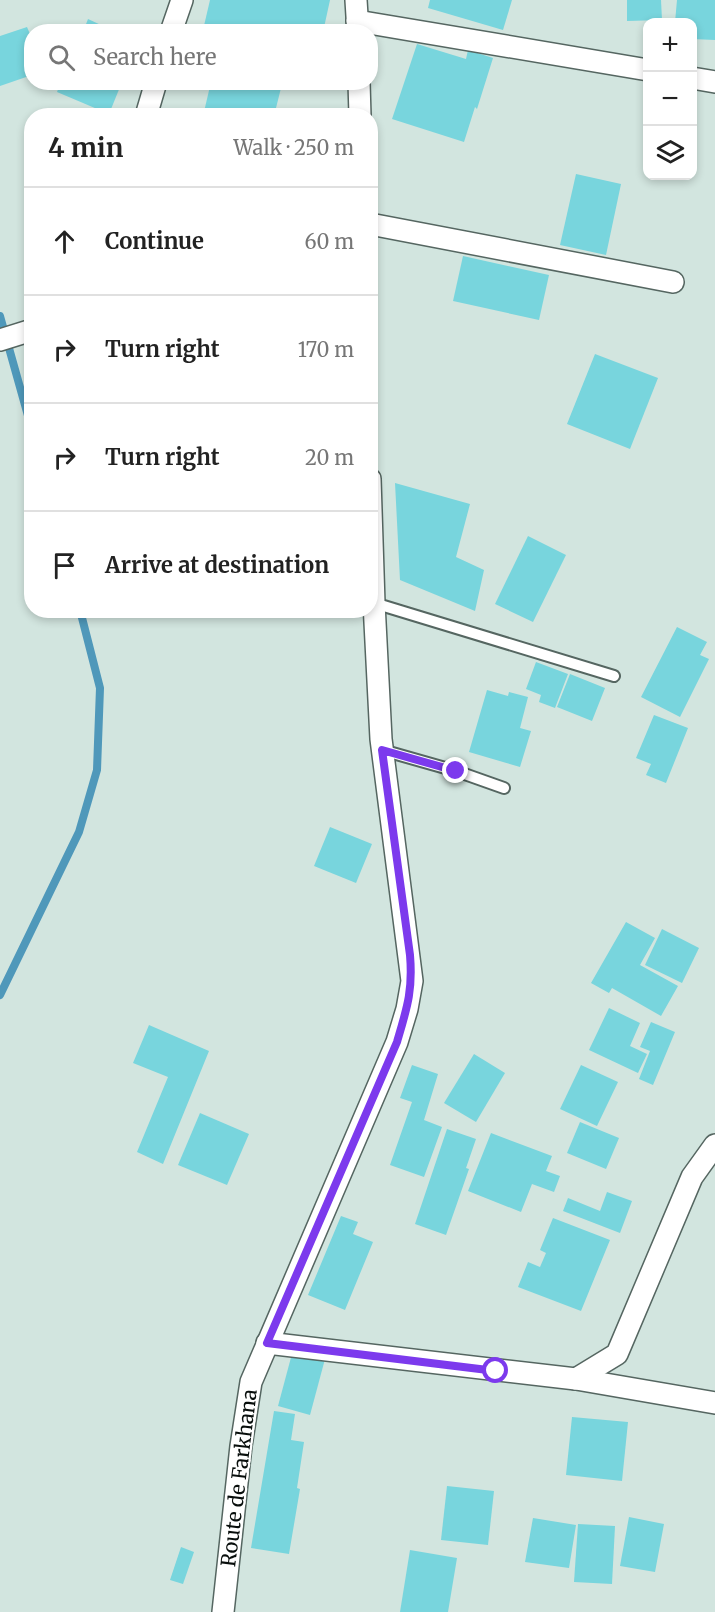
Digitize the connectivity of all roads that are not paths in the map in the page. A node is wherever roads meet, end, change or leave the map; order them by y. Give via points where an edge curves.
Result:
1 (182, 0) edge
2 (357, 17) edge
3 (174, 24) edge
4 (643, 69) edge
5 (697, 79) edge
6 (715, 82) edge
7 (154, 90) edge
8 (359, 90) edge
9 (148, 108) edge
10 (360, 108) edge
11 (378, 226) edge
12 (673, 282) dead end
13 (24, 332) edge
14 (0, 340) edge
15 (378, 604) edge
16 (375, 618) edge
17 (614, 676) dead end
18 (382, 750) junction
19 (504, 788) dead end
20 (715, 1144) edge
21 (267, 1343) junction
22 (576, 1379) junction
23 (715, 1403) edge
24 (223, 1612) edge

1 - 3 street
2 - 4 street
5 - 6 street
7 - 9 street
8 - 10 street
11 - 12 street
13 - 14 street
15 - 17 lane
16 - 18 street, Route de Farkhana
18 - 19 lane
18 - 21 street, Route de Farkhana via 410,955 412,981 407,1008 397,1042
20 - 22 street via 692,1177 616,1354
21 - 22 street
21 - 24 street, Route de Farkhana via 251,1382
22 - 23 street

